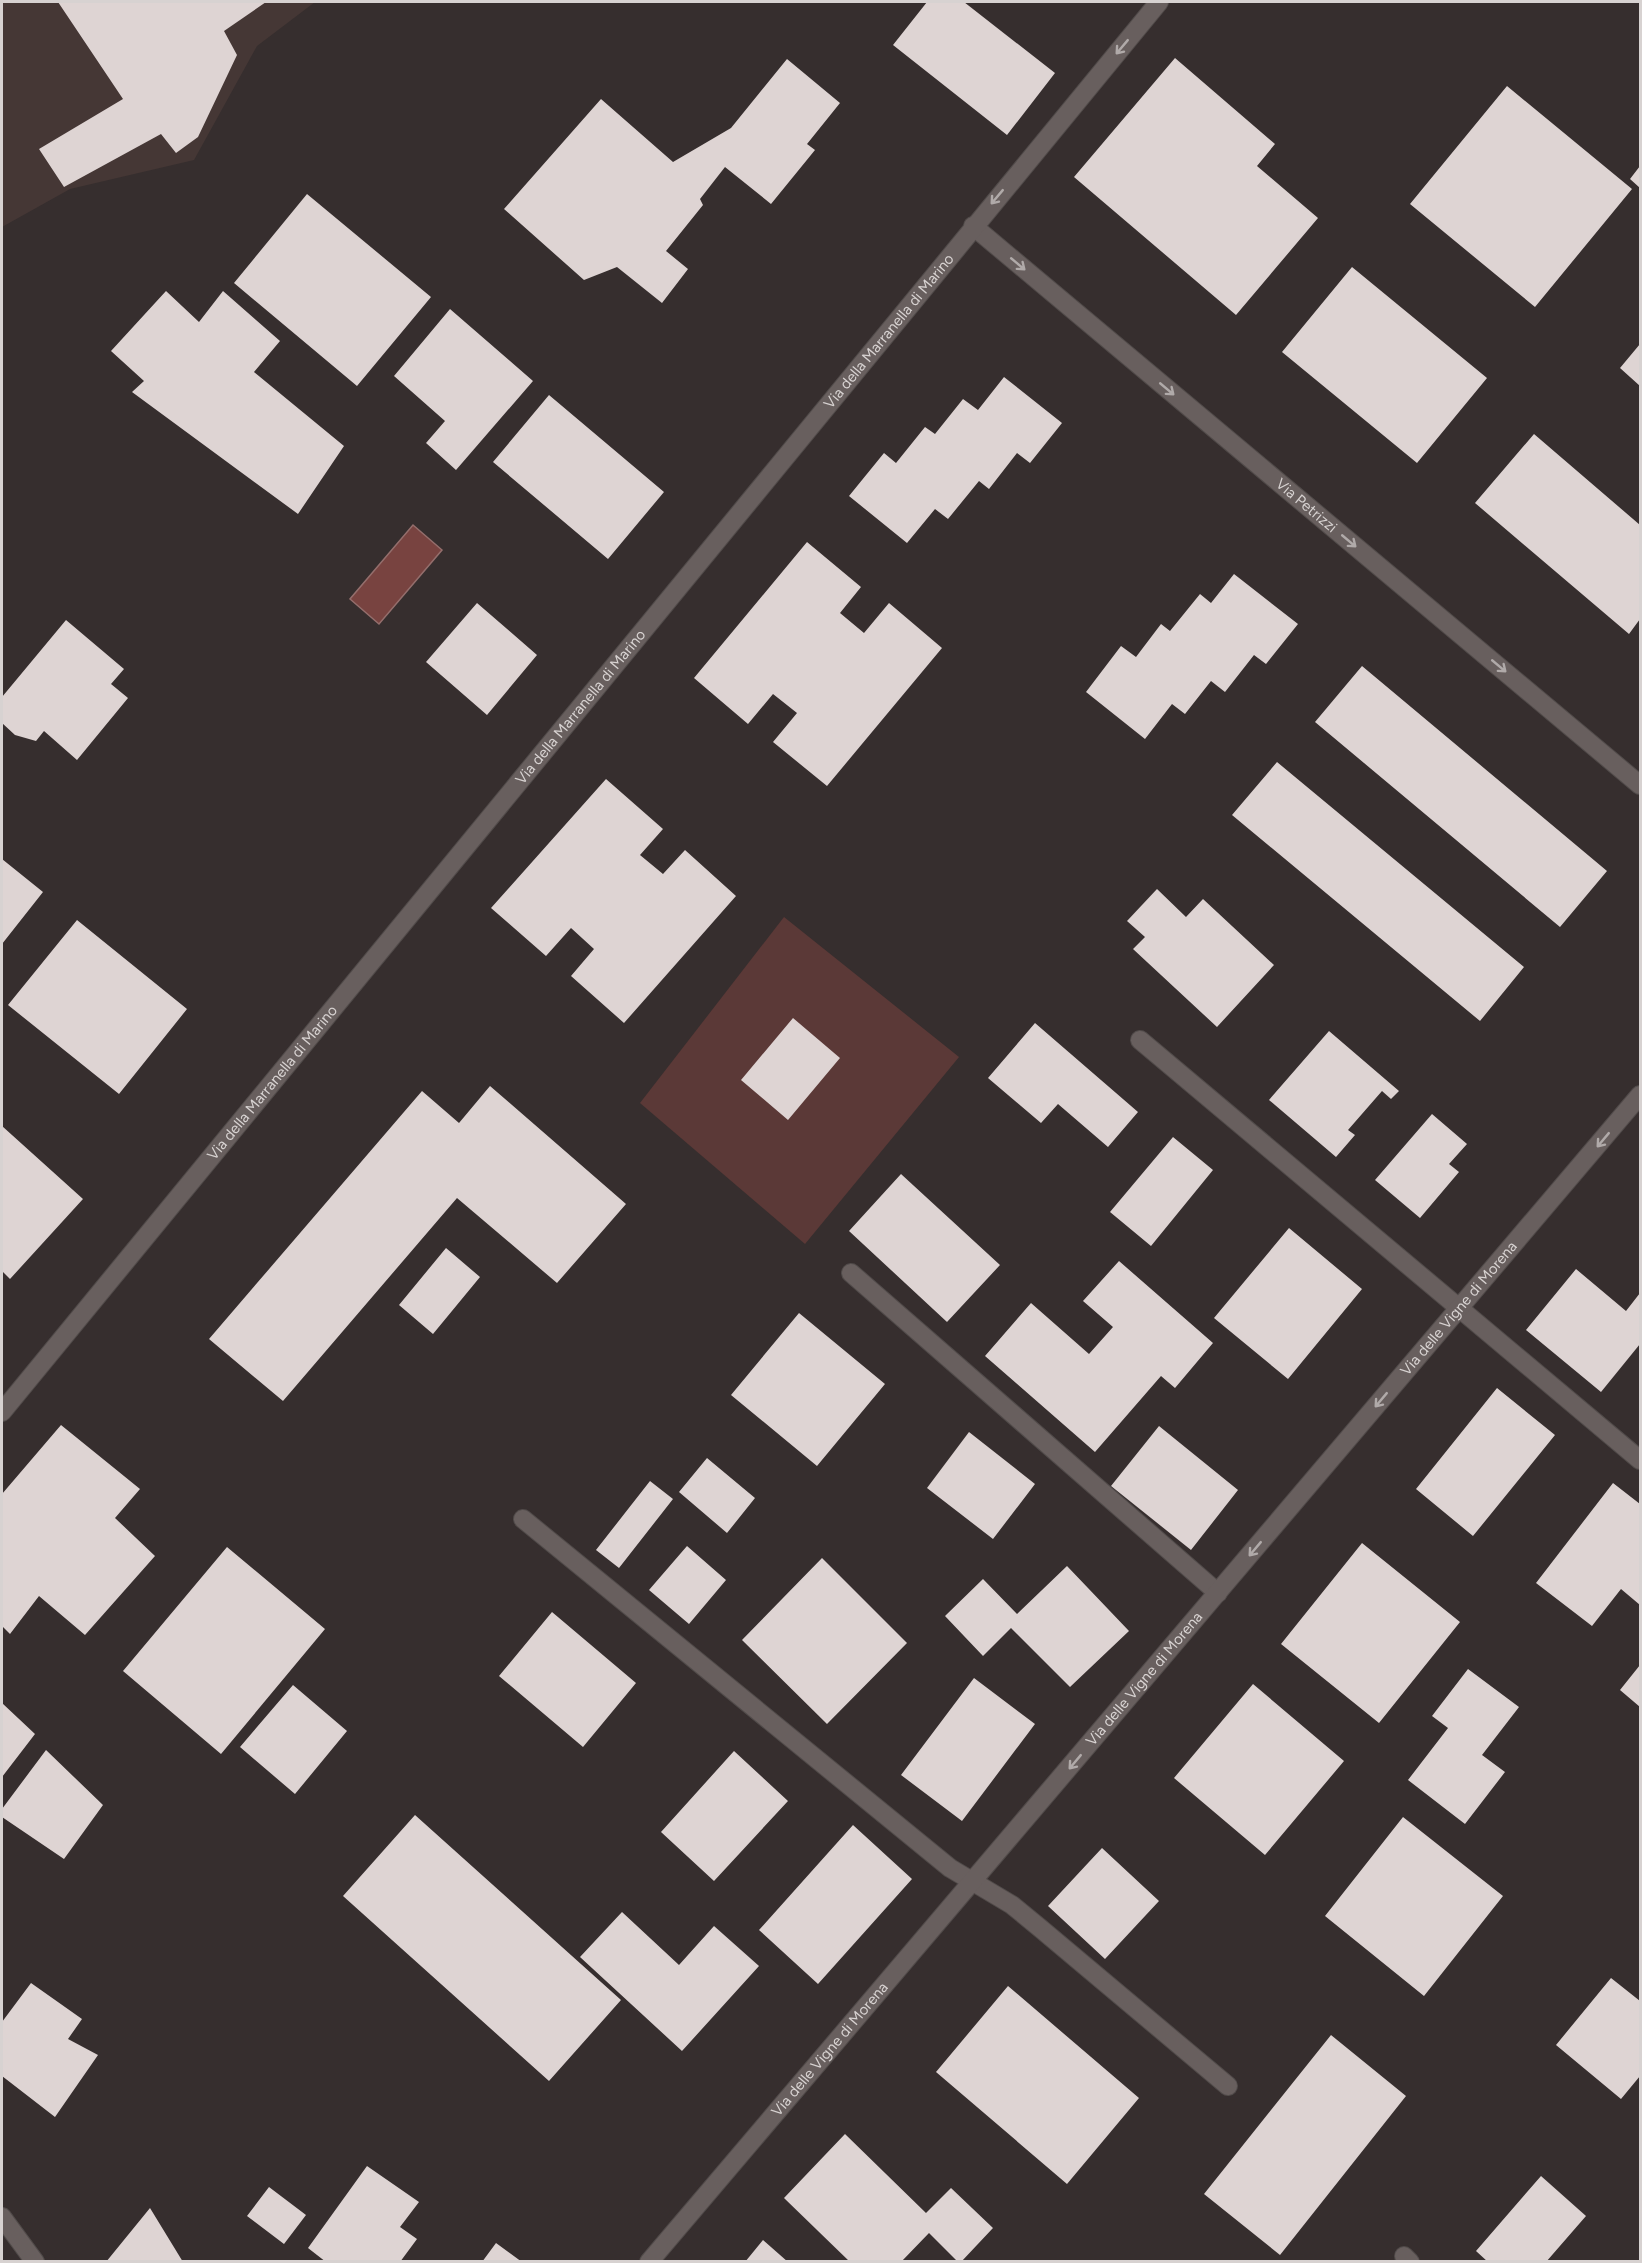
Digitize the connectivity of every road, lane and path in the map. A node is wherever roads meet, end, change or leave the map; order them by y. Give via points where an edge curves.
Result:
1 (1159, 2) edge
2 (973, 226) junction
3 (1641, 785) edge
4 (1140, 1040) dead end
5 (1641, 1095) edge
6 (851, 1273) dead end
7 (1459, 1308) junction
8 (2, 1412) edge
9 (1641, 1460) edge
10 (523, 1519) dead end
11 (1218, 1593) junction
12 (974, 1882) junction
13 (1228, 2086) dead end
14 (2, 2217) edge
15 (34, 2262) edge
16 (649, 2262) edge

1 -> 2 street, Via della Marranella di Marino
2 -> 3 street, Via Petrizzi
2 - 8 street, Via della Marranella di Marino
4 - 7 street
5 -> 7 street, Via delle Vigne di Morena
6 - 11 street
7 - 9 street
7 -> 11 street, Via delle Vigne di Morena
10 - 12 street via 944,1863
11 -> 12 street, Via delle Vigne di Morena
12 - 13 street via 1012,1905
12 - 16 street, Via delle Vigne di Morena
14 - 15 street

